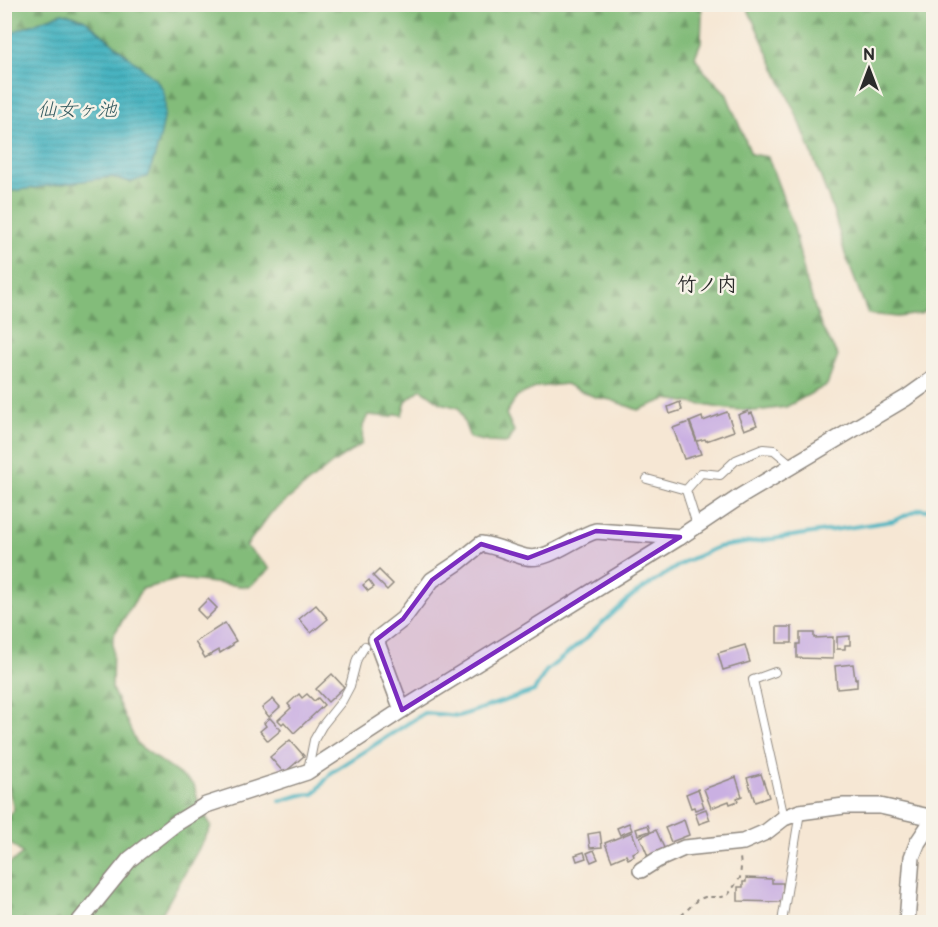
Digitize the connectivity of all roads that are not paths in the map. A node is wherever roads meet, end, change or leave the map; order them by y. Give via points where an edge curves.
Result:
1 (933, 378) edge
2 (792, 465) junction
3 (647, 479) dead end
4 (686, 490) junction
5 (697, 525) junction
6 (680, 537) junction
7 (370, 643) junction
8 (775, 672) dead end
9 (402, 710) junction
10 (307, 772) junction
11 (800, 813) junction
12 (784, 818) junction
13 (641, 870) dead end
14 (79, 922) edge
15 (782, 922) edge
16 (907, 922) edge

1 - 2 street
2 - 4 lane via 774,450 763,449 736,460 720,475 701,473
2 - 5 street
3 - 4 lane
4 - 5 lane
5 - 6 street
6 - 7 street via 596,531 565,547 528,558 481,544 432,580 403,619
6 - 9 street
7 - 9 street
7 - 10 lane via 357,659 342,701 314,740
8 - 12 lane via 753,680
9 - 10 street
10 - 14 street via 206,805 175,824 130,859
11 - 12 street
11 - 15 lane
11 - 16 street via 844,806 880,806 933,818 912,858
12 - 13 street via 743,842 684,848

